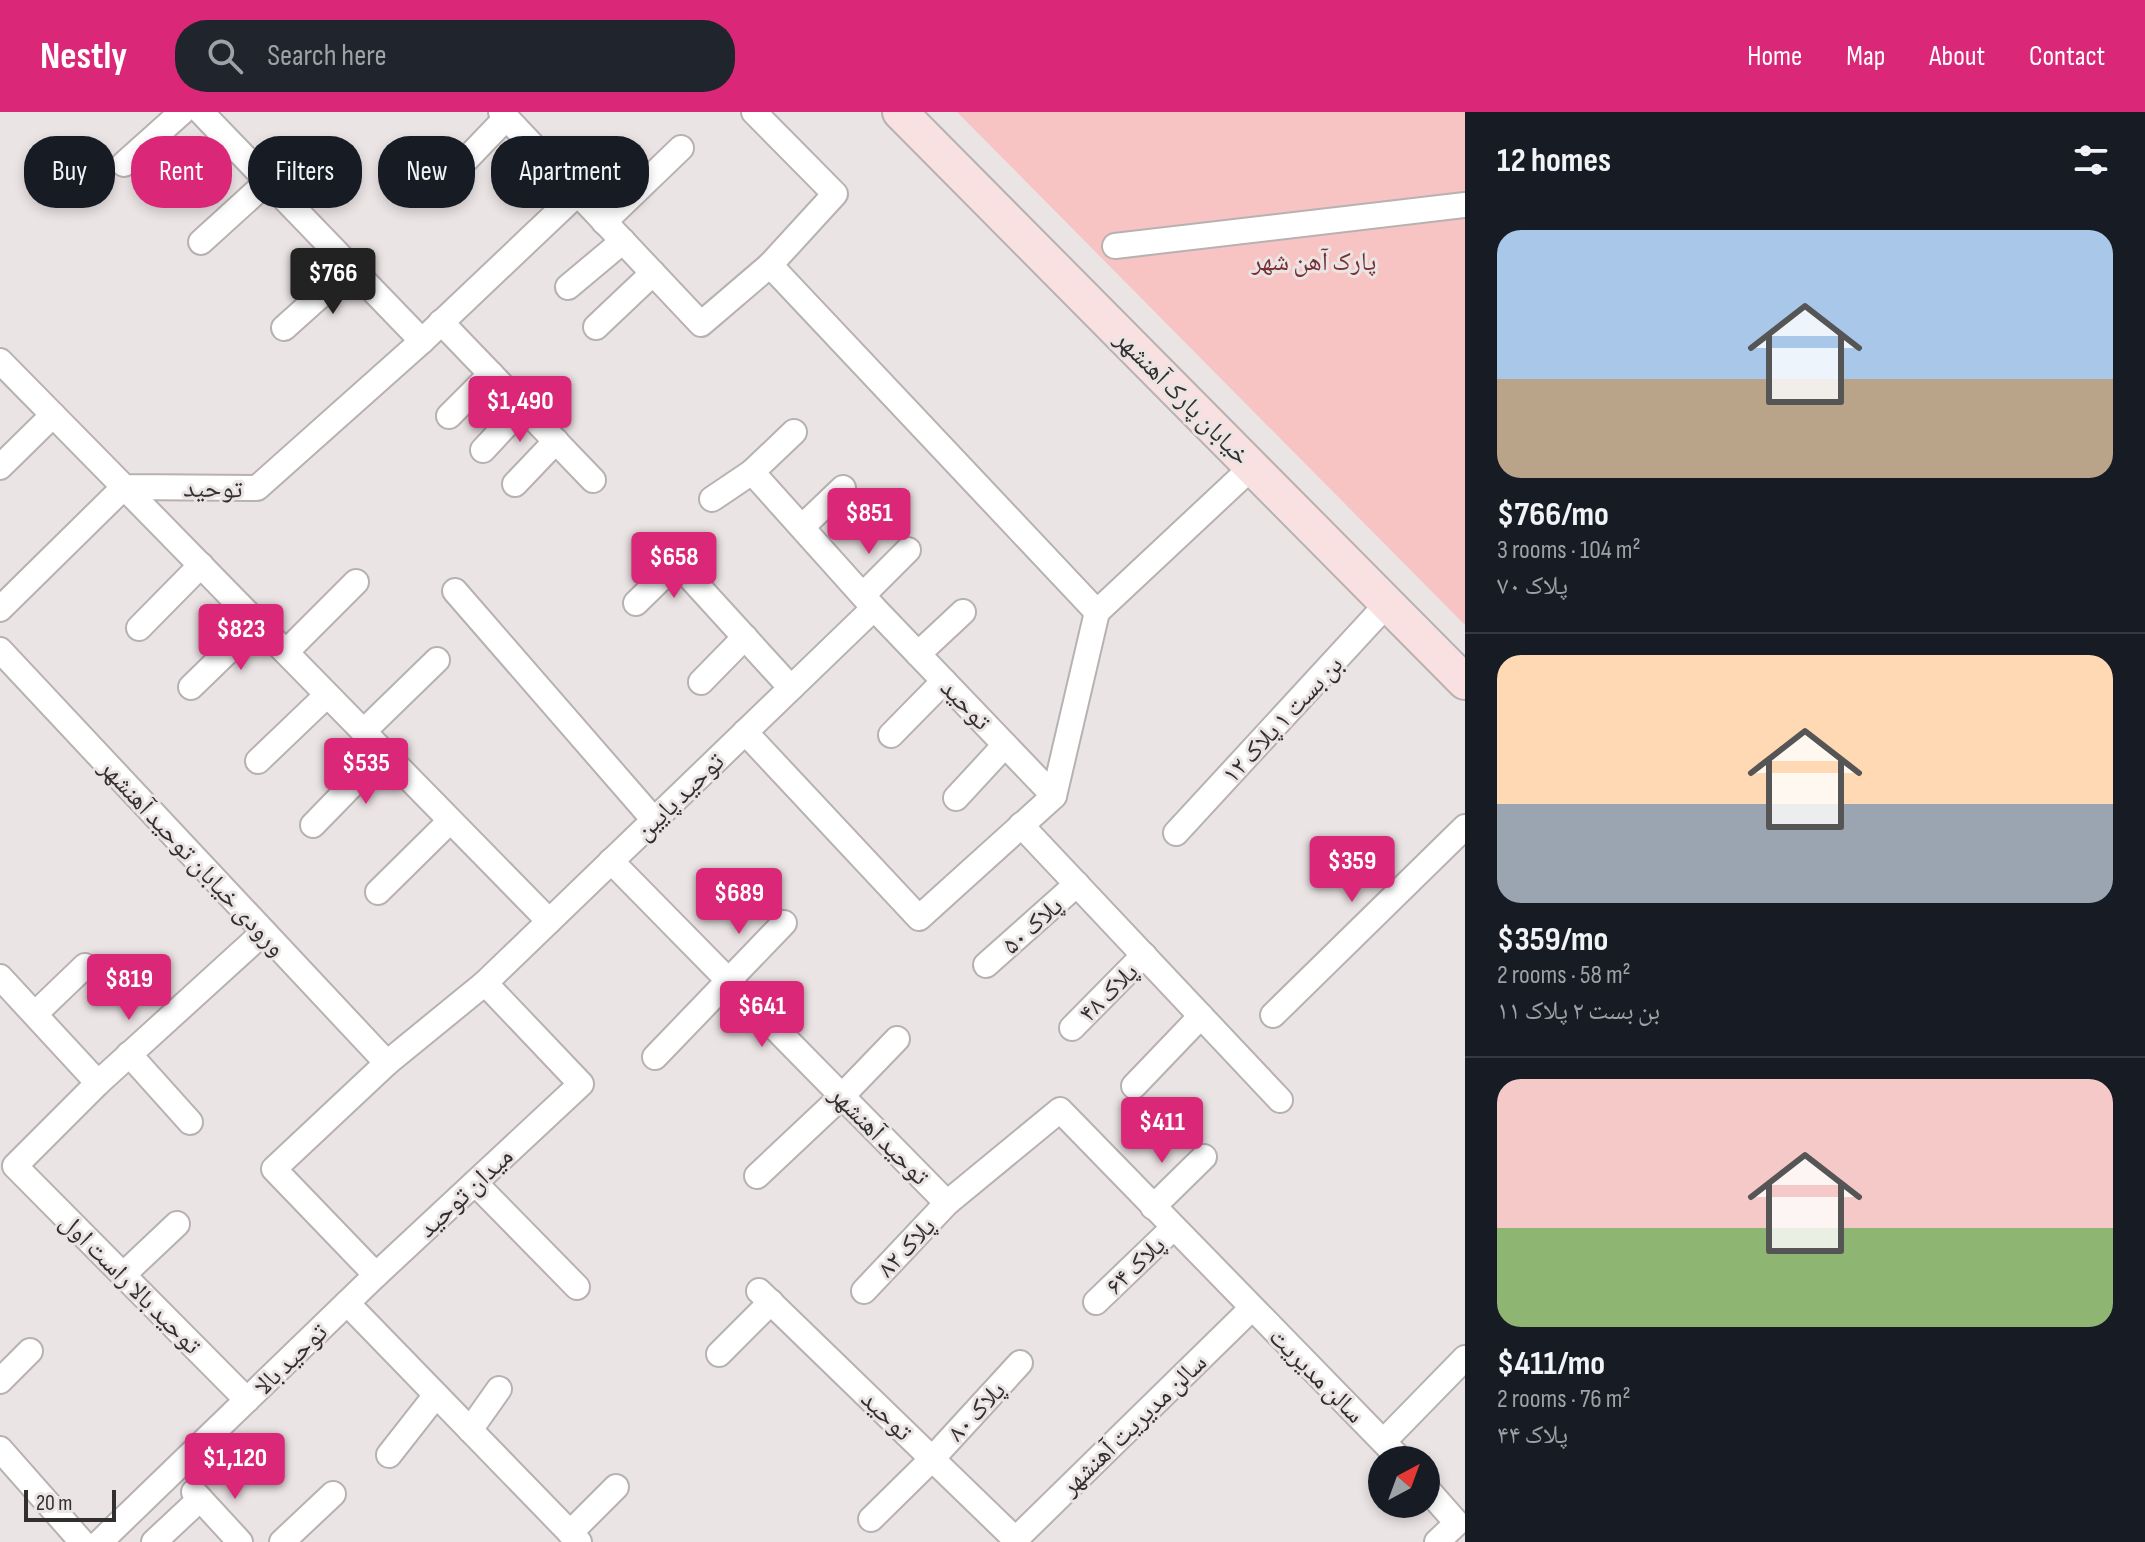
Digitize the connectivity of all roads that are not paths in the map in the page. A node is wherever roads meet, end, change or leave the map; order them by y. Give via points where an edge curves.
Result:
1 (182, 112) edge
2 (201, 112) edge
3 (754, 112) edge
4 (900, 112) edge
5 (503, 115) edge
6 (523, 136) edge
7 (475, 148) edge
8 (681, 148) dead end
9 (248, 160) edge
10 (124, 164) dead end
11 (248, 199) edge
12 (1465, 205) edge
13 (294, 208) edge
14 (562, 208) edge
15 (591, 208) edge
16 (604, 222) junction
17 (623, 241) junction
18 (201, 242) dead end
19 (1115, 246) dead end
20 (770, 265) junction
21 (351, 268) junction
22 (653, 273) junction
23 (568, 287) dead end
24 (441, 322) junction
25 (596, 327) dead end
26 (284, 328) dead end
27 (422, 341) junction
28 (0, 361) edge
29 (491, 374) junction
30 (523, 407) junction
31 (53, 415) junction
32 (449, 416) dead end
33 (794, 432) dead end
34 (556, 441) junction
35 (483, 450) dead end
36 (0, 467) edge
37 (1252, 467) junction
38 (752, 472) junction
39 (593, 480) dead end
40 (515, 484) dead end
41 (124, 487) junction
42 (843, 488) dead end
43 (712, 499) dead end
44 (802, 527) junction
45 (908, 550) dead end
46 (201, 565) junction
47 (356, 582) dead end
48 (455, 591) dead end
49 (869, 602) junction
50 (636, 603) dead end
51 (1387, 604) junction
52 (0, 609) edge
53 (963, 612) dead end
54 (1097, 612) junction
55 (258, 622) junction
56 (139, 628) dead end
57 (745, 637) junction
58 (0, 650) edge
59 (286, 652) junction
60 (918, 654) junction
61 (437, 660) dead end
62 (944, 681) junction
63 (701, 682) dead end
64 (1465, 682) edge
65 (191, 687) dead end
66 (791, 688) junction
67 (327, 695) junction
68 (364, 731) junction
69 (745, 732) junction
70 (891, 735) dead end
71 (1005, 745) junction
72 (384, 752) junction
73 (258, 761) dead end
74 (1054, 796) junction
75 (956, 798) dead end
76 (654, 820) junction
77 (450, 821) junction
78 (313, 825) dead end
79 (1021, 825) junction
80 (1465, 827) edge
81 (1176, 833) dead end
82 (611, 861) junction
83 (1077, 884) junction
84 (378, 892) dead end
85 (549, 921) junction
86 (784, 923) dead end
87 (264, 932) junction
88 (1144, 955) junction
89 (986, 965) dead end
90 (85, 966) dead end
91 (729, 981) junction
92 (485, 983) junction
93 (2, 984) edge
94 (35, 1014) junction
95 (1273, 1015) dead end
96 (1201, 1016) junction
97 (1072, 1028) dead end
98 (897, 1039) dead end
99 (129, 1054) junction
100 (655, 1057) dead end
101 (387, 1063) junction
102 (98, 1083) junction
103 (1134, 1086) dead end
104 (842, 1096) junction
105 (1280, 1100) dead end
106 (190, 1122) dead end
107 (1204, 1157) dead end
108 (8, 1158) edge
109 (757, 1176) dead end
110 (475, 1183) junction
111 (947, 1203) junction
112 (1153, 1207) junction
113 (177, 1224) dead end
114 (1173, 1228) junction
115 (123, 1275) junction
116 (376, 1275) junction
117 (577, 1287) dead end
118 (864, 1291) dead end
119 (1096, 1302) dead end
120 (347, 1303) junction
121 (1251, 1309) junction
122 (30, 1351) dead end
123 (719, 1354) dead end
124 (1465, 1358) edge
125 (1020, 1363) dead end
126 (0, 1381) edge
127 (499, 1389) dead end
128 (436, 1395) junction
129 (247, 1400) junction
130 (470, 1430) junction
131 (1384, 1441) junction
132 (1388, 1446) edge
133 (0, 1449) edge
134 (389, 1455) dead end
135 (932, 1459) junction
136 (616, 1487) dead end
137 (333, 1494) dead end
138 (1440, 1504) edge
139 (871, 1519) dead end
140 (574, 1537) edge
141 (1017, 1541) edge
142 (82, 1542) edge
143 (100, 1542) edge
144 (154, 1542) edge
145 (240, 1542) edge
146 (282, 1542) edge
147 (1437, 1542) edge

1 - 10 street
2 - 9 street
3 - 20 street via 835,194
4 - 37 street, خیابان پارک آهنشهر
5 - 6 street
5 - 7 street
8 - 16 street
11 - 18 street
12 - 19 street
13 - 21 street
14 - 24 street, توحید
15 - 16 street
16 - 17 street
17 - 22 street
17 - 23 street
20 - 22 street via 701,324
20 - 54 street
21 - 26 street
21 - 27 street
22 - 25 street
24 - 27 street, توحید
24 - 29 street
27 - 41 street, توحید via 257,488
28 - 31 street
29 - 30 street
29 - 32 street
30 - 34 street
30 - 35 street
31 - 36 street
31 - 41 street
33 - 38 street
34 - 39 street
34 - 40 street
37 - 51 street, خیابان پارک آهنشهر
37 - 54 street
38 - 43 street
38 - 44 street, توحید
41 - 46 street
41 - 52 street
42 - 44 street
44 - 49 street, توحید
45 - 49 street, توحید پایین
46 - 55 street
46 - 56 street
47 - 59 street
48 - 76 street
49 - 60 street, توحید
49 - 66 street, توحید پایین
50 - 57 street via 677,563
51 - 64 street, خیابان پارک آهنشهر
51 - 81 street, بن بست ۱ پلاک ۱۲
53 - 60 street
54 - 74 street
55 - 59 street
55 - 65 street
57 - 63 street
57 - 66 street
58 - 87 street, ورودی خیابان توحید آهنشهر
59 - 67 street
60 - 62 street, توحید
61 - 68 street
62 - 70 street
62 - 71 street, توحید
66 - 69 street, توحید پایین
67 - 68 street
67 - 73 street
68 - 72 street
69 - 76 street, توحید پایین
69 - 79 street via 919,918
71 - 74 street, توحید
71 - 75 street
72 - 77 street
72 - 78 street
74 - 79 street
76 - 82 street, توحید پایین
77 - 84 street
77 - 85 street
79 - 83 street
80 - 95 street
82 - 85 street, توحید پایین
82 - 91 street, توحید آهنشهر
83 - 88 street
83 - 89 street, پلاک ۵۰
85 - 92 street, توحید پایین
86 - 91 street
87 - 99 street, توحید بالا راست اول
87 - 101 street, ورودی خیابان توحید آهنشهر
88 - 96 street
88 - 97 street, پلاک ۴۸
90 - 94 street
91 - 100 street
91 - 104 street, توحید آهنشهر
92 - 101 street
92 - 110 street, میدان توحید via 581,1084
93 - 94 street
94 - 102 street
96 - 103 street
96 - 105 street
98 - 104 street
99 - 102 street, توحید بالا راست اول
99 - 106 street
101 - 116 street via 274,1169
102 - 108 street, توحید بالا راست اول
104 - 109 street
104 - 111 street, توحید آهنشهر
107 - 112 street
108 - 115 street, توحید بالا راست اول
110 - 116 street, میدان توحید
110 - 117 street
111 - 112 street, پلاک ۸۲ via 1060,1110
111 - 118 street, پلاک ۸۲
112 - 114 street, سالن مدیریت
113 - 115 street
114 - 119 street, پلاک ۶۴
114 - 121 street, سالن مدیریت
115 - 129 street, توحید بالا راست اول
116 - 120 street, توحید بالا
120 - 128 street
120 - 129 street, توحید بالا
121 - 131 street, سالن مدیریت
121 - 141 street, سالن مدیریت آهنشهر
122 - 126 street
123 - 135 street, توحید via 765,1296
124 - 131 street
125 - 135 street, پلاک ۸۰
127 - 130 street
128 - 130 street
128 - 134 street
129 - 143 street, توحید بالا
130 - 140 street
131 - 132 street, سالن مدیریت
133 - 142 street
135 - 139 street, پلاک ۸۰
135 - 141 street, توحید
136 - 140 street
137 - 146 street
138 - 147 street via 1457,1523
144 - 145 street via 197,1496

